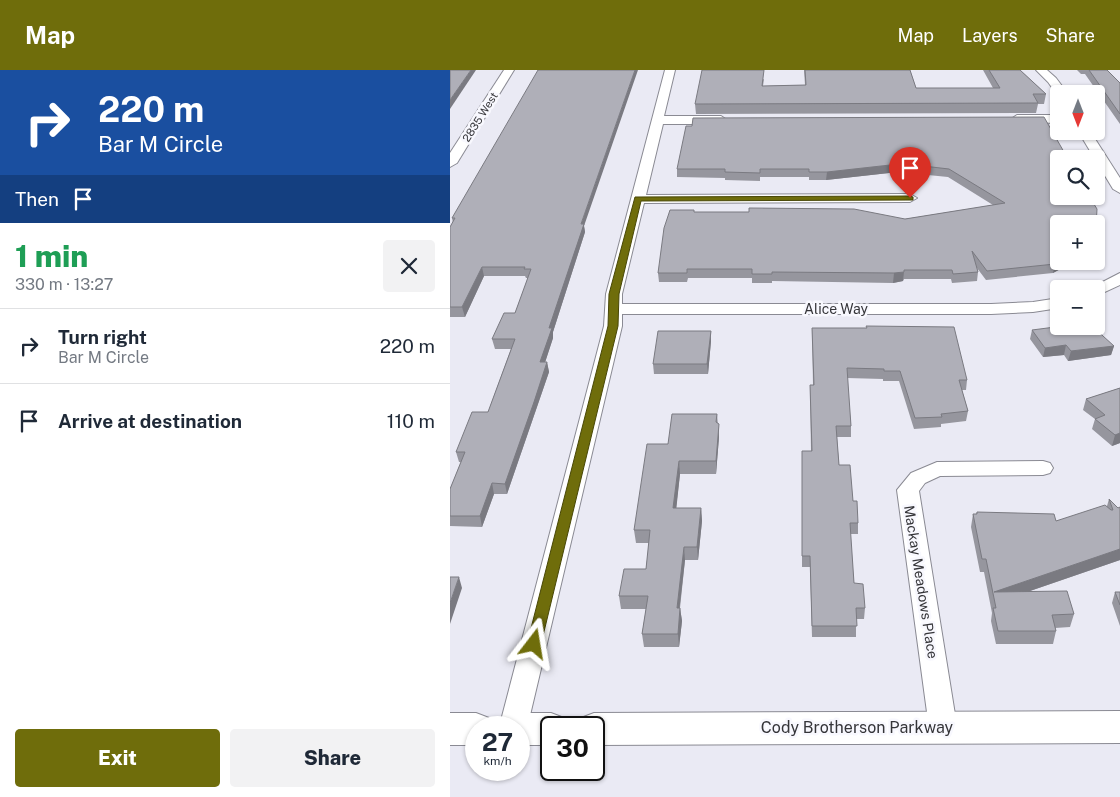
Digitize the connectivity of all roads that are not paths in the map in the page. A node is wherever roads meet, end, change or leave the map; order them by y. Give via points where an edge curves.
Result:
1 (509, 70) edge
2 (670, 70) edge
3 (1041, 70) edge
4 (1056, 85) edge
5 (1000, 119) edge
6 (1050, 119) edge
7 (658, 120) junction
8 (734, 120) edge
9 (1090, 140) edge
10 (450, 163) edge
11 (1120, 189) edge
12 (638, 198) junction
13 (910, 198) dead end
14 (1120, 279) edge
15 (1105, 286) edge
16 (1050, 303) edge
17 (614, 309) junction
18 (1043, 468) dead end
19 (516, 716) edge
20 (943, 727) junction
21 (1120, 727) edge
22 (450, 729) edge
23 (465, 729) edge
24 (605, 729) edge

1 - 10 street, 2835 West
2 - 7 street
3 - 4 street
5 - 6 street
7 - 8 street
7 - 12 street
9 - 11 street
12 - 13 street
12 - 17 street via 614,294
14 - 15 street
16 - 17 street, Alice Way via 991,309
17 - 19 street via 613,326
18 - 20 street, Mackay Meadows Place via 937,469 918,478 908,490
20 - 21 main road, Cody Brotherson Parkway
20 - 24 main road, Cody Brotherson Parkway
22 - 23 main road

